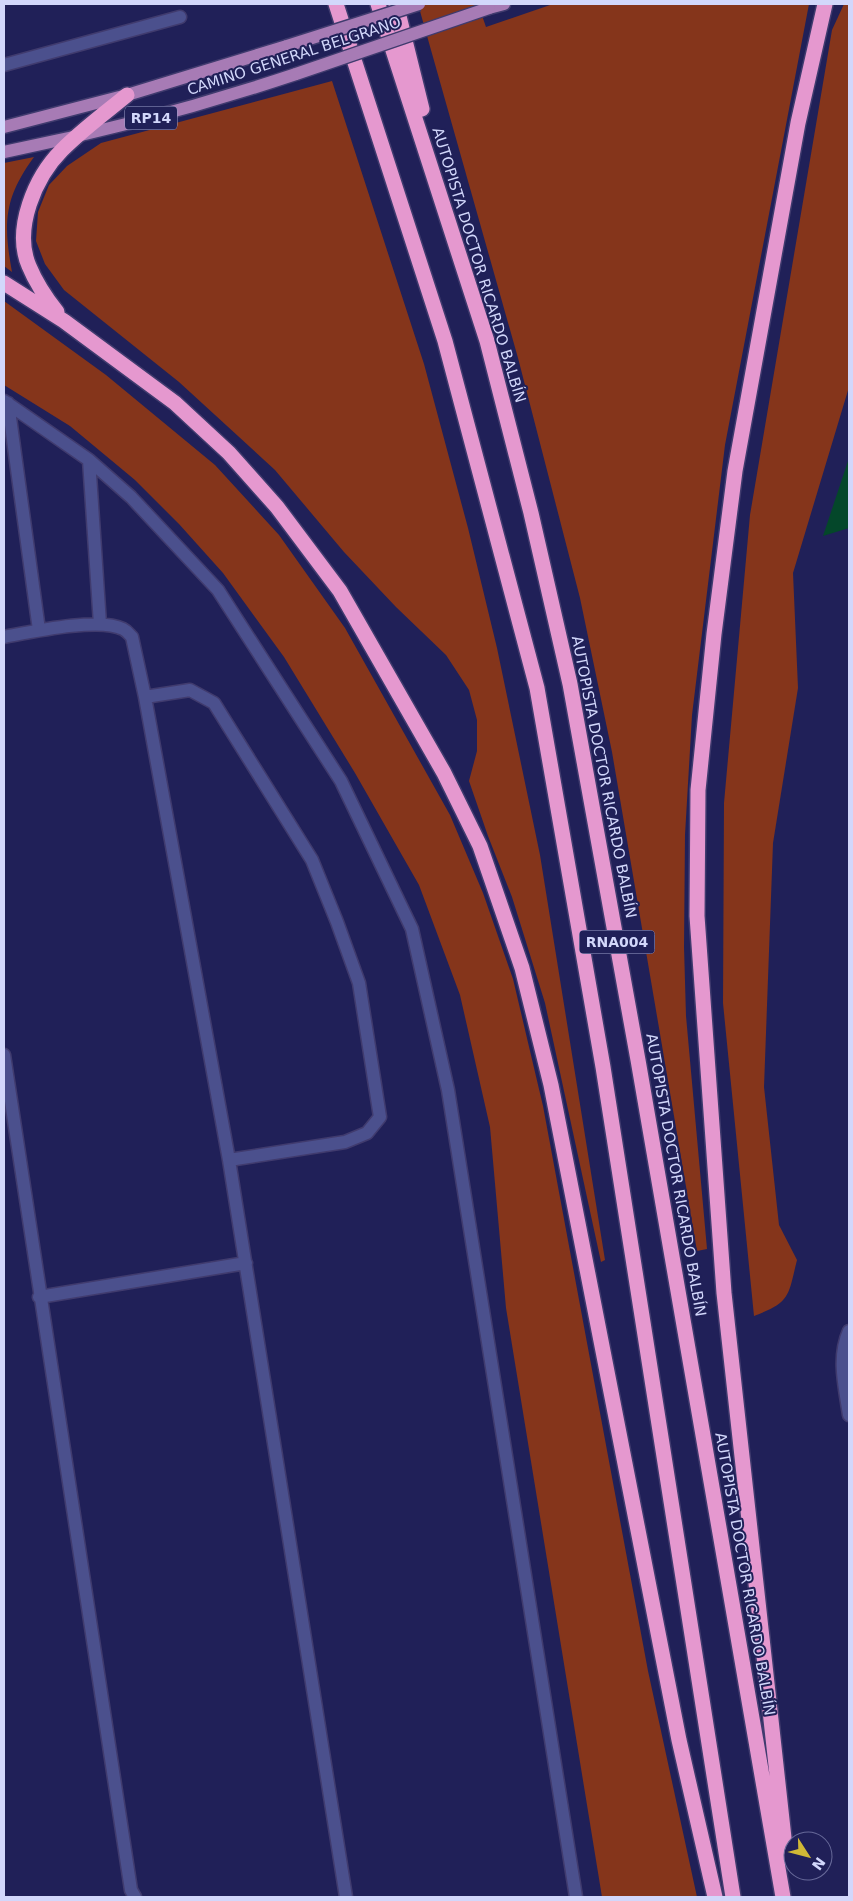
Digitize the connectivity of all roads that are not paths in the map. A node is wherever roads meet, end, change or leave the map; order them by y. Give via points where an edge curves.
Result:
1 (336, 4) edge
2 (378, 4) edge
3 (396, 4) edge
4 (419, 4) edge
5 (504, 4) edge
6 (825, 4) edge
7 (180, 17) dead end
8 (4, 65) edge
9 (126, 95) junction
10 (4, 127) edge
11 (75, 138) junction
12 (4, 152) edge
13 (452, 232) junction
14 (4, 283) edge
15 (64, 321) junction
16 (6, 402) edge
17 (89, 460) junction
18 (100, 624) junction
19 (39, 630) junction
20 (4, 637) edge
21 (145, 697) junction
22 (4, 1055) edge
23 (229, 1160) junction
24 (246, 1263) junction
25 (40, 1297) junction
26 (849, 1331) edge
27 (849, 1415) edge
28 (135, 1897) edge
29 (346, 1897) edge
30 (576, 1897) edge
31 (715, 1897) edge
32 (733, 1897) edge
33 (783, 1897) edge
34 (790, 1897) edge

1 - 32 highway, RNA004 via 446,341 537,688 603,1067
2 - 13 highway, AUTOPISTA DOCTOR RICARDO BALBÍN / RNA004
3 - 13 highway
4 - 9 main road, CAMINO GENERAL BELGRANO / RP14, bridge
5 - 11 main road, CAMINO GENERAL BELGRANO / RP14, bridge via 296,74
6 - 34 highway via 798,123 735,471 698,790 697,916 724,1294
7 - 8 street
9 - 10 main road, CAMINO GENERAL BELGRANO / RP14
9 - 11 highway
11 - 12 main road, CAMINO GENERAL BELGRANO / RP14
11 - 15 highway via 50,164 36,188 26,213 24,238 28,265 43,294
13 - 33 highway, AUTOPISTA DOCTOR RICARDO BALBÍN / RNA004 via 492,360 570,684 642,1079
14 - 15 highway
15 - 31 highway via 175,403 229,453 277,507 340,591 444,773 480,846 522,968 551,1084 679,1740
16 - 17 street
16 - 19 street
17 - 18 street
17 - 30 street via 131,497 218,590 341,781 412,929 448,1090
18 - 19 street
18 - 21 street via 125,630 132,637
19 - 20 street
21 - 23 street
21 - 23 street via 190,690 214,703 312,860 359,984 380,1117 367,1133 345,1142
22 - 25 street
23 - 24 street
24 - 25 street
24 - 29 street
25 - 28 street via 131,1890
26 - 27 street via 841,1364

